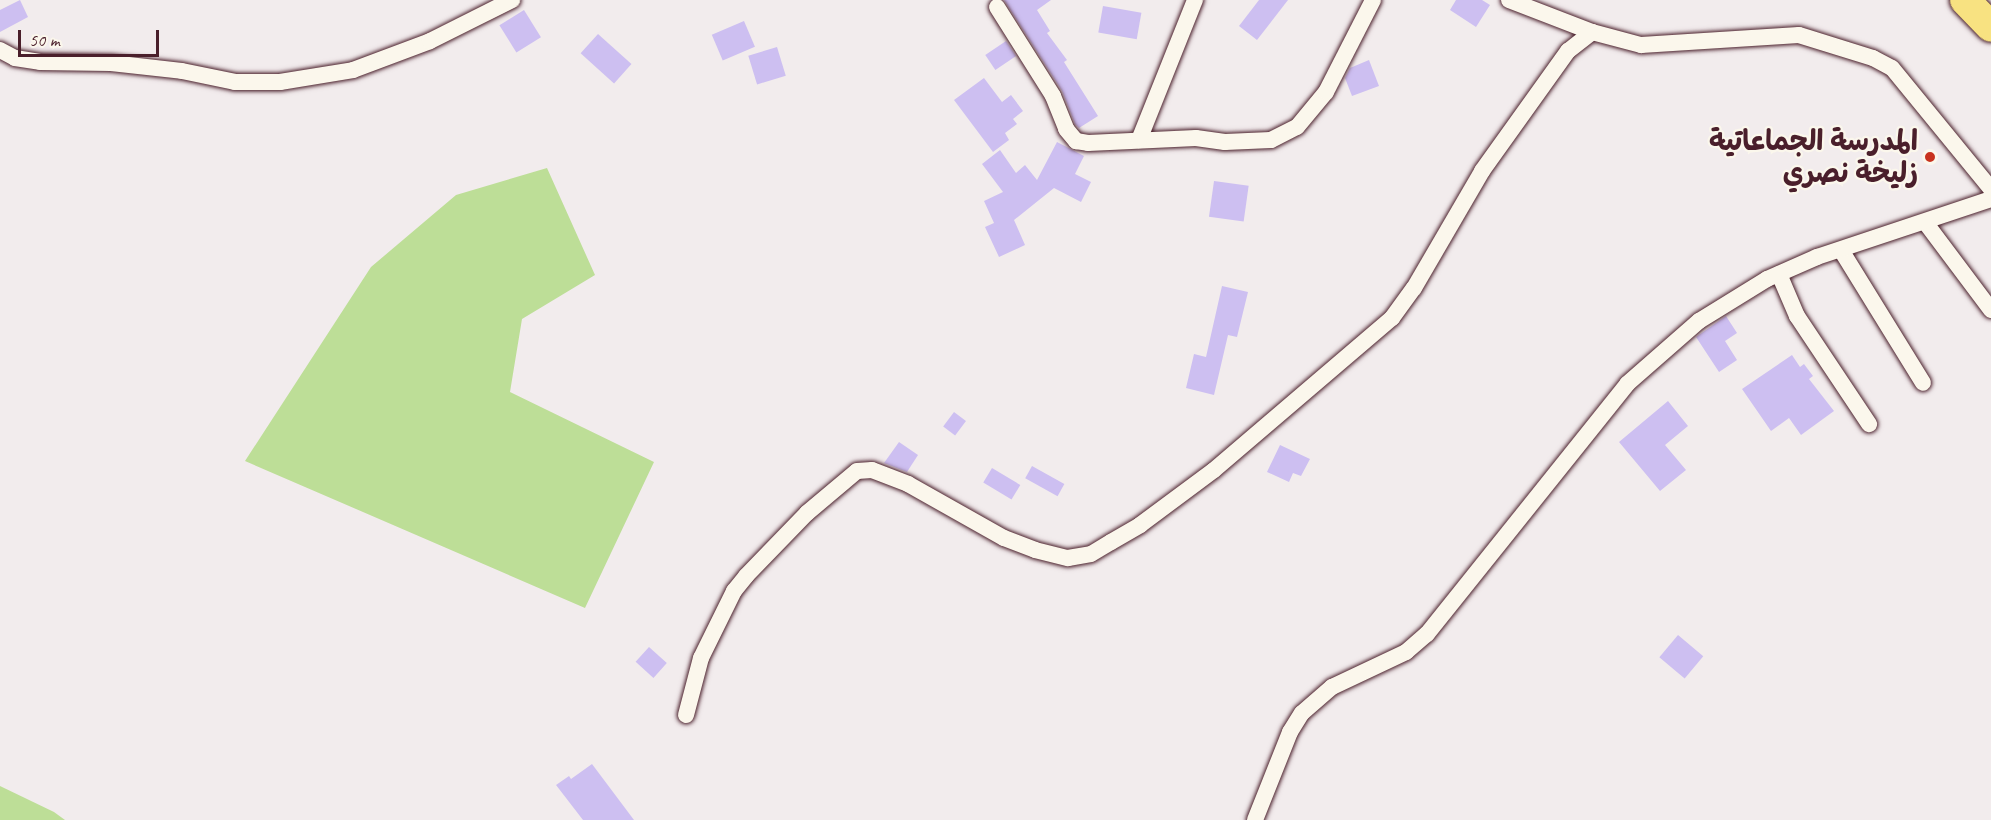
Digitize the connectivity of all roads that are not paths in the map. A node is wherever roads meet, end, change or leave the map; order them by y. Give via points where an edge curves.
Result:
1 (512, 0) edge
2 (1195, 0) edge
3 (1372, 0) edge
4 (1509, 0) edge
5 (1965, 0) edge
6 (997, 7) dead end
7 (1991, 27) edge
8 (1592, 32) junction
9 (0, 50) edge
10 (1139, 140) junction
11 (1991, 189) edge
12 (1991, 199) edge
13 (1925, 222) junction
14 (1841, 250) junction
15 (1779, 274) junction
16 (1991, 310) edge
17 (1923, 383) dead end
18 (1869, 424) dead end
19 (686, 715) dead end
20 (1255, 820) edge

1 - 9 street via 430,41 352,70 280,82 235,82 111,63 40,62 15,58
2 - 10 street
3 - 10 street via 1326,92 1297,127 1284,135 1250,141
4 - 8 street
5 - 7 highway
6 - 10 street via 1053,96 1070,137 1088,143
8 - 11 street via 1641,45 1799,35 1873,58 1892,68
8 - 19 street via 1568,51 1482,171 1414,288 1392,318 1214,470 1092,554 1068,558 1004,538 908,484 872,470 857,471 807,513 734,591 701,658
12 - 13 street
13 - 14 street
13 - 16 street
14 - 15 street
14 - 17 street
15 - 18 street via 1797,316
15 - 20 street via 1699,321 1627,384 1427,634 1406,651 1332,687 1302,713 1290,732

